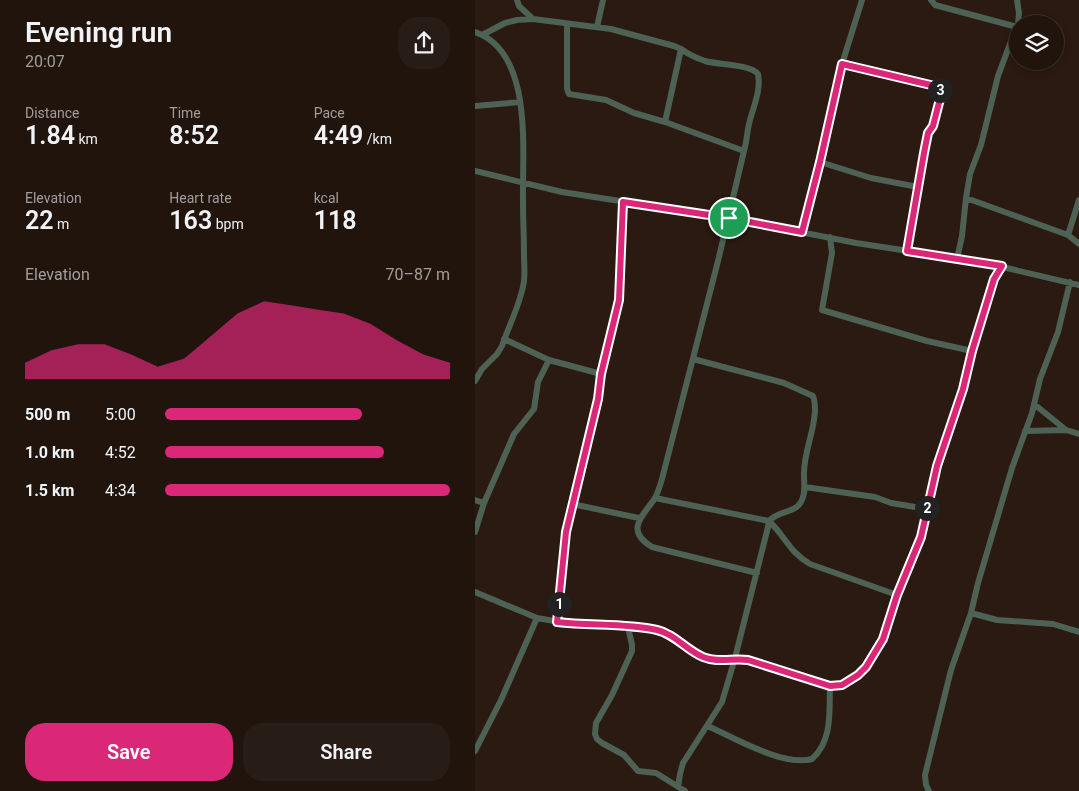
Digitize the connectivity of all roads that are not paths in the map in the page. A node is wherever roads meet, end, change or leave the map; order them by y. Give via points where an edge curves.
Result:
1 (517, 0) edge
2 (603, 0) edge
3 (862, 0) edge
4 (931, 0) edge
5 (1017, 0) edge
6 (1019, 15) edge
7 (533, 20) junction
8 (1009, 23) edge
9 (567, 25) junction
10 (597, 27) junction
11 (475, 32) edge
12 (482, 35) junction
13 (1009, 48) edge
14 (681, 49) junction
15 (842, 64) junction
16 (520, 102) junction
17 (475, 106) edge
18 (665, 122) junction
19 (744, 151) junction
20 (820, 162) junction
21 (475, 171) edge
22 (522, 184) junction
23 (918, 187) junction
24 (966, 198) junction
25 (1079, 200) edge
26 (623, 202) junction
27 (729, 218) junction
28 (802, 232) junction
29 (1068, 235) junction
30 (830, 237) junction
31 (1079, 244) edge
32 (907, 251) junction
33 (957, 259) junction
34 (1002, 266) junction
35 (1070, 282) junction
36 (1079, 285) edge
37 (505, 340) junction
38 (972, 351) junction
39 (693, 359) junction
40 (549, 360) junction
41 (601, 374) junction
42 (475, 381) edge
43 (1034, 404) junction
44 (1066, 430) junction
45 (1025, 431) junction
46 (1079, 434) edge
47 (805, 487) junction
48 (655, 498) junction
49 (475, 500) edge
50 (484, 503) junction
51 (572, 504) junction
52 (927, 509) junction
53 (639, 518) junction
54 (769, 521) junction
55 (475, 532) edge
56 (757, 573) junction
57 (475, 592) edge
58 (897, 595) junction
59 (971, 613) junction
60 (537, 618) junction
61 (557, 622) junction
62 (628, 627) junction
63 (1079, 632) edge
64 (735, 658) junction
65 (830, 686) junction
66 (708, 726) junction
67 (475, 751) edge
68 (678, 787) junction
69 (685, 791) edge
70 (929, 791) edge

1 - 7 street
2 - 10 street
3 - 15 street
4 - 8 street via 935,5
5 - 6 street
7 - 9 street
7 - 12 street via 505,23
9 - 10 street
9 - 18 street via 569,94 606,100 633,113
10 - 14 street
11 - 12 street
12 - 16 street via 498,46 505,56
13 - 24 street via 998,76
14 - 18 street
14 - 19 street via 705,61 751,69 758,74 756,102
15 - 20 street
15 - 23 street via 940,89
16 - 17 street
16 - 22 street
18 - 19 street
19 - 27 street
20 - 23 street via 871,178
20 - 28 street
21 - 22 street
22 - 26 street
22 - 37 street via 524,280
23 - 32 street
24 - 29 street
24 - 33 street
25 - 29 street
26 - 27 street
26 - 41 street via 619,300
27 - 28 street
27 - 39 street
28 - 30 street
29 - 31 street
30 - 32 street
30 - 38 street via 832,253 822,310
32 - 33 street
33 - 34 street
34 - 35 street
34 - 38 street via 994,279
35 - 36 street
35 - 43 street via 1058,332
37 - 40 street
37 - 42 street
38 - 52 street
39 - 47 street via 784,383 813,396 815,412 804,474
39 - 48 street
40 - 41 street
40 - 50 street via 539,382 534,409 514,434
41 - 51 street via 598,399
43 - 44 street
43 - 45 street
44 - 45 street
44 - 46 street
45 - 59 street
47 - 52 street via 875,497 891,504
47 - 54 street via 802,501 795,509 776,514
48 - 53 street
48 - 54 street
49 - 50 street
50 - 55 street
51 - 53 street
51 - 61 street via 563,550
52 - 58 street via 921,537
53 - 56 street via 639,533 652,548
54 - 56 street
54 - 58 street via 795,554 810,564
56 - 64 street
57 - 60 street
58 - 65 street via 883,639 866,667 842,685
59 - 63 street via 997,620 1053,624
59 - 70 street via 951,670 925,775
60 - 61 street
60 - 67 street
61 - 62 street
62 - 64 street via 666,633 713,660
62 - 68 street via 632,651 596,723 595,734 597,739 624,755 638,770 656,773
64 - 65 street
64 - 66 street via 722,702
65 - 66 street via 829,730 812,759 796,761 764,752
66 - 68 street via 681,768
68 - 69 street

